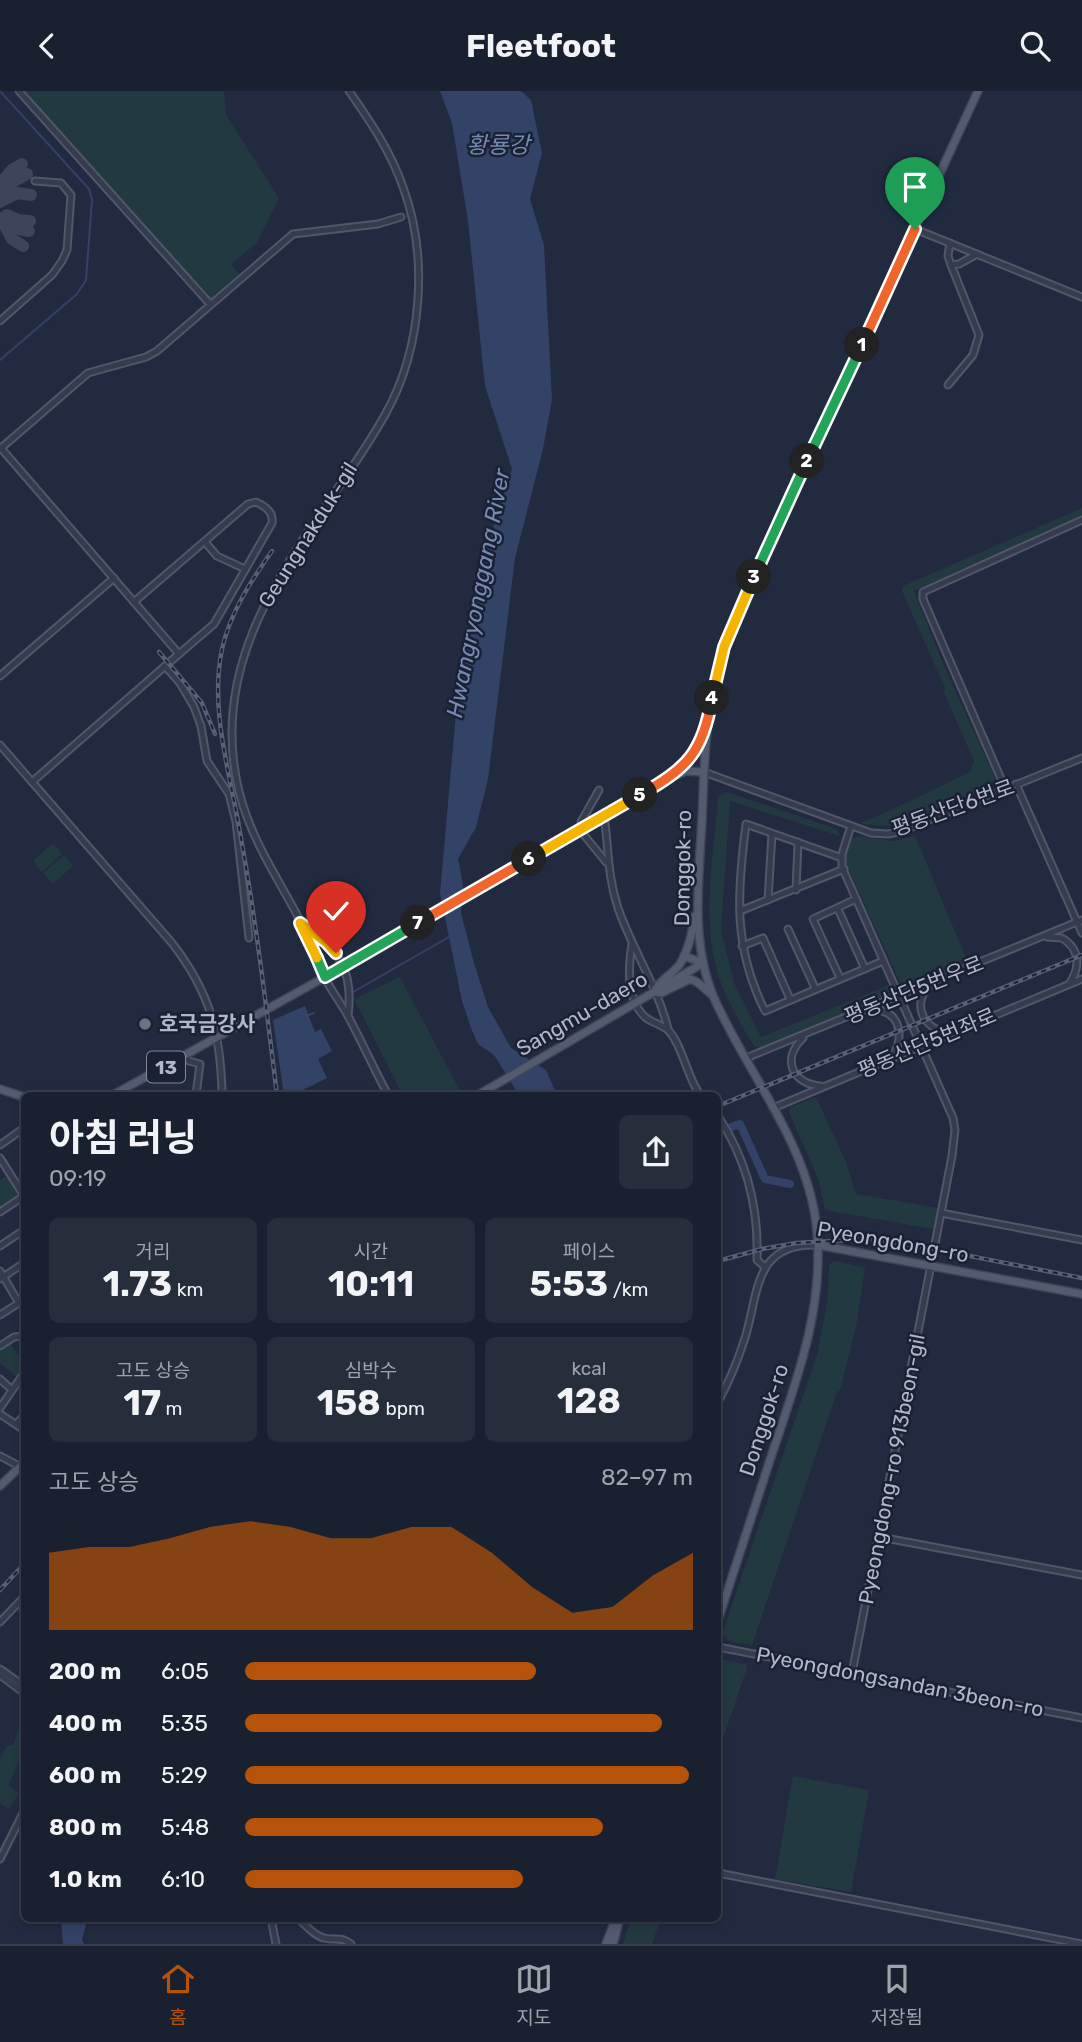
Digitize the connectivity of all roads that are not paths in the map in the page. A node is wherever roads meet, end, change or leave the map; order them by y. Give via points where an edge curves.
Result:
1 (19, 91) edge
2 (349, 91) edge
3 (978, 91) edge
4 (35, 181) dead end
5 (401, 217) dead end
6 (915, 229) junction
7 (950, 243) junction
8 (977, 254) junction
9 (951, 265) junction
10 (1082, 297) edge
11 (210, 303) junction
12 (0, 321) edge
13 (948, 385) dead end
14 (0, 448) edge
15 (1082, 520) edge
16 (205, 542) junction
17 (245, 569) junction
18 (114, 578) junction
19 (134, 602) junction
20 (179, 654) junction
21 (165, 666) junction
22 (0, 676) edge
23 (709, 716) junction
24 (0, 745) edge
25 (1082, 758) edge
26 (704, 772) junction
27 (670, 778) junction
28 (32, 782) junction
29 (1016, 784) junction
30 (1005, 788) junction
31 (599, 790) dead end
32 (604, 816) junction
33 (851, 826) junction
34 (772, 834) junction
35 (798, 842) junction
36 (842, 858) junction
37 (607, 865) junction
38 (844, 869) junction
39 (796, 890) junction
40 (856, 899) junction
41 (768, 900) junction
42 (698, 906) junction
43 (838, 909) junction
44 (740, 911) junction
45 (1080, 921) edge
46 (300, 923) junction
47 (788, 929) dead end
48 (1082, 933) edge
49 (1044, 936) junction
50 (249, 937) dead end
51 (632, 944) junction
52 (742, 946) junction
53 (684, 956) junction
54 (883, 961) junction
55 (703, 963) junction
56 (865, 968) junction
57 (325, 977) junction
58 (840, 978) junction
59 (1082, 979) edge
60 (932, 983) junction
61 (1069, 984) junction
62 (816, 988) junction
63 (654, 992) junction
64 (713, 996) junction
65 (899, 996) junction
66 (790, 999) junction
67 (865, 1010) junction
68 (348, 1016) junction
69 (668, 1030) junction
70 (953, 1033) junction
71 (805, 1035) junction
72 (218, 1039) junction
73 (922, 1046) junction
74 (185, 1056) junction
75 (746, 1058) junction
76 (888, 1059) junction
77 (825, 1086) junction
78 (0, 1089) edge
79 (119, 1092) edge
80 (196, 1092) edge
81 (222, 1092) edge
82 (386, 1092) edge
83 (483, 1092) edge
84 (699, 1092) edge
85 (21, 1096) edge
86 (773, 1108) junction
87 (721, 1122) edge
88 (21, 1130) edge
89 (0, 1145) edge
90 (0, 1159) edge
91 (9, 1172) junction
92 (0, 1178) edge
93 (21, 1191) edge
94 (21, 1198) edge
95 (0, 1212) edge
96 (941, 1213) junction
97 (21, 1232) edge
98 (1082, 1240) edge
99 (818, 1245) junction
100 (0, 1246) edge
101 (21, 1265) edge
102 (931, 1265) junction
103 (765, 1267) junction
104 (1, 1276) edge
105 (1082, 1294) edge
106 (21, 1303) edge
107 (21, 1304) edge
108 (0, 1315) edge
109 (21, 1336) edge
110 (0, 1346) edge
111 (0, 1379) edge
112 (21, 1379) edge
113 (12, 1390) junction
114 (721, 1395) edge
115 (0, 1408) edge
116 (0, 1414) edge
117 (21, 1419) edge
118 (16, 1424) junction
119 (21, 1428) edge
120 (0, 1456) edge
121 (21, 1464) edge
122 (21, 1467) edge
123 (0, 1486) edge
124 (880, 1537) junction
125 (1082, 1575) edge
126 (21, 1600) edge
127 (721, 1612) edge
128 (0, 1622) edge
129 (721, 1648) edge
130 (0, 1669) edge
131 (852, 1673) junction
132 (0, 1675) edge
133 (21, 1684) edge
134 (21, 1691) edge
135 (1082, 1718) edge
136 (21, 1817) edge
137 (0, 1859) edge
138 (721, 1874) edge
139 (272, 1922) edge
140 (302, 1922) edge
141 (616, 1922) edge
142 (617, 1922) edge
143 (276, 1944) edge
144 (351, 1944) edge
145 (606, 1944) edge
146 (613, 1944) edge
147 (1082, 1944) edge

1 - 11 street
2 - 46 street, Geungnakduk-gil via 380,137 408,201 416,250 417,314 411,348 386,413 272,588 244,653 236,689 234,766 242,806
3 - 6 main road, Donggok-ro / 13
4 - 12 street via 61,183 71,195 67,250 52,275
5 - 11 street via 293,234
6 - 7 street
6 - 23 main road, Donggok-ro / 13 via 728,636
7 - 8 street
7 - 9 street
8 - 9 street
8 - 10 street
9 - 13 street via 979,335 974,355
11 - 14 street via 157,351 81,377
14 - 18 street
15 - 30 street via 926,589 922,595
16 - 17 street via 217,556
16 - 17 street via 251,502 263,505 272,523
16 - 19 street
17 - 20 street via 214,624
18 - 19 street
18 - 22 street
19 - 20 street
20 - 21 street
21 - 28 street
21 - 50 street via 194,708 208,761 230,795
23 - 26 main road, Donggok-ro / 13
23 - 27 main road, 13 via 700,745
24 - 28 street
25 - 29 street, 평동산단6번로
26 - 27 main road, 13 via 686,771
26 - 33 street, 평동산단6번로
26 - 42 main road, Donggok-ro
27 - 32 main road, 13
28 - 72 street via 172,943 196,978
29 - 30 street, 평동산단6번로
29 - 45 street
30 - 33 street, 평동산단6번로 via 902,831 872,833
31 - 37 street via 581,822 584,835
32 - 37 street
32 - 57 main road, 13, bridge
33 - 36 street
34 - 35 street
34 - 41 street
34 - 44 street via 746,824
35 - 36 street
35 - 39 street
36 - 38 street, Pyeongdong-ro 913beon-gil
37 - 51 street
38 - 39 street
38 - 40 street, Pyeongdong-ro 913beon-gil
39 - 41 street
40 - 43 street
40 - 54 street, Pyeongdong-ro 913beon-gil
41 - 44 street
42 - 53 main road
42 - 55 main road, Donggok-ro
43 - 56 street
43 - 58 street via 813,919
44 - 52 street
45 - 48 street
45 - 49 street, 평동산단5번우로
46 - 57 street, Geungnakduk-gil
46 - 68 street via 332,948 341,962 350,986
47 - 62 street
49 - 60 street, 평동산단5번우로
49 - 61 street via 1062,938 1075,951 1077,971
51 - 63 street
51 - 69 street via 630,978 637,1006 646,1018
52 - 66 street via 763,938
52 - 66 street via 750,979 765,1010
53 - 55 main road
53 - 63 main road
54 - 56 street
54 - 65 street, Pyeongdong-ro 913beon-gil
55 - 63 main road, Sangmu-daero
55 - 64 main road, Donggok-ro
56 - 58 street
57 - 68 street, Geungnakduk-gil
57 - 72 main road, 13
58 - 62 street
59 - 61 street, 평동산단5번좌로
60 - 65 street, 평동산단5번우로
60 - 70 street via 923,992 922,1015 937,1031
61 - 70 street, 평동산단5번좌로
62 - 66 street
63 - 64 main road via 690,979
63 - 69 street
63 - 83 main road, Sangmu-daero, bridge
64 - 75 main road, Donggok-ro
65 - 67 street, 평동산단5번우로
65 - 73 street, Pyeongdong-ro 913beon-gil
67 - 71 street, 평동산단5번우로
67 - 76 street via 881,1010 894,1020 899,1043
68 - 82 street, Geungnakduk-gil
69 - 84 street
70 - 73 street, 평동산단5번좌로
71 - 75 street, 평동산단5번우로
71 - 77 street via 794,1047 792,1068 804,1082
72 - 74 main road, 13
72 - 81 street
73 - 76 street, 평동산단5번좌로
73 - 96 street, Pyeongdong-ro 913beon-gil via 955,1131
74 - 79 main road, 13
74 - 80 street via 200,1064
75 - 86 main road, Donggok-ro
76 - 77 street, 평동산단5번좌로
77 - 86 street, 평동산단5번좌로
78 - 85 main road
86 - 99 main road, Donggok-ro via 809,1187
87 - 103 street via 749,1180 757,1221 757,1260
88 - 89 street
90 - 91 street
91 - 92 street
91 - 93 street
94 - 95 street
96 - 98 street
96 - 102 street, Pyeongdong-ro 913beon-gil
97 - 100 street
99 - 102 main road, Pyeongdong-ro
99 - 103 street, Pyeongdong-ro via 788,1248
99 - 127 main road, Donggok-ro via 817,1292 808,1341
101 - 104 street
102 - 105 main road, Pyeongdong-ro
102 - 124 street, Pyeongdong-ro 913beon-gil
103 - 114 street via 745,1338
104 - 106 street
107 - 108 street
109 - 110 street
111 - 113 street
112 - 113 street
113 - 115 street
116 - 118 street
117 - 118 street
118 - 119 street
120 - 121 street
122 - 123 main road
124 - 125 street
124 - 131 street, Pyeongdong-ro 913beon-gil
126 - 128 street
129 - 131 street, Pyeongdongsandan 3beon-ro
130 - 133 street
131 - 135 street, Pyeongdongsandan 3beon-ro
132 - 134 street
136 - 137 street
138 - 147 street
139 - 143 street
140 - 144 street via 324,1938 341,1938
141 - 145 main road
142 - 146 main road

